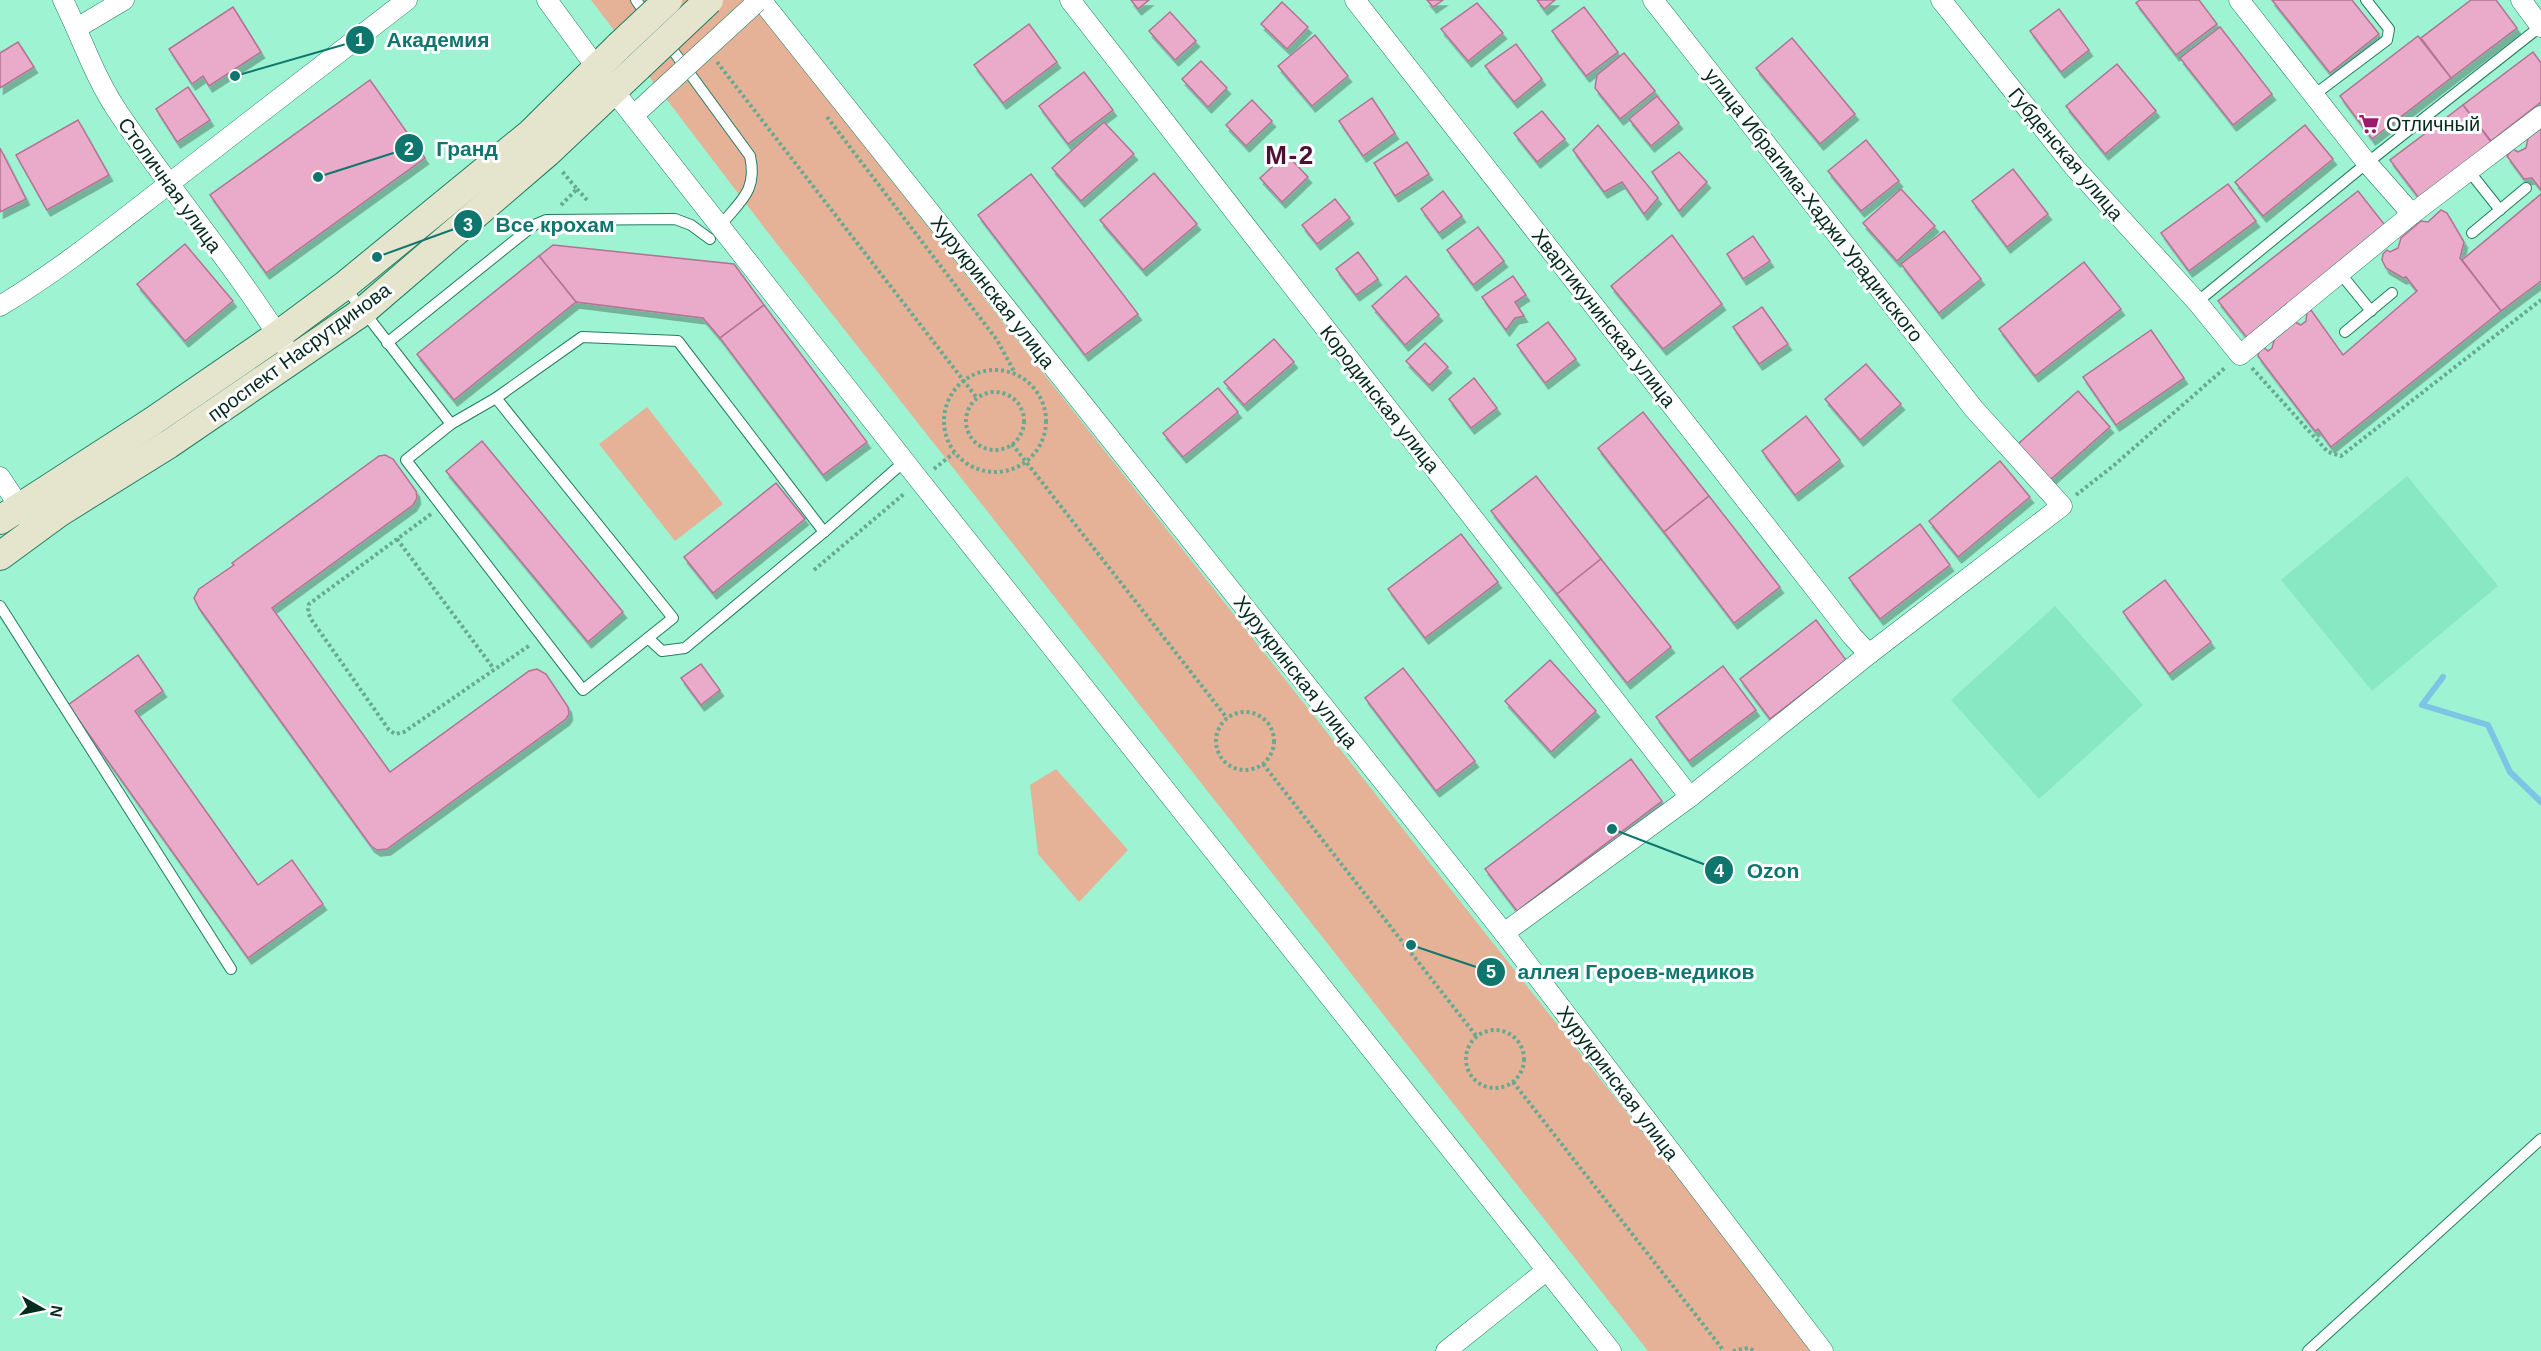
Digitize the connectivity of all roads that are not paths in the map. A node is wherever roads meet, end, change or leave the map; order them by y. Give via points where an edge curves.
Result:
1 (63, 0) edge
2 (123, 0) edge
3 (407, 0) edge
4 (547, 0) edge
5 (636, 0) edge
6 (668, 0) edge
7 (709, 0) edge
8 (1070, 0) edge
9 (1355, 0) edge
10 (1653, 0) edge
11 (1941, 0) edge
12 (2366, 0) edge
13 (2521, 0) edge
14 (759, 1) edge
15 (2241, 1) edge
16 (2541, 27) edge
17 (77, 28) junction
18 (596, 66) junction
19 (613, 90) junction
20 (2314, 95) junction
21 (633, 116) junction
22 (2541, 116) edge
23 (2367, 163) junction
24 (2469, 171) junction
25 (171, 183) junction
26 (2526, 188) dead end
27 (2500, 210) junction
28 (2412, 214) junction
29 (715, 232) junction
30 (2472, 233) dead end
31 (2340, 273) junction
32 (344, 286) junction
33 (2392, 294) dead end
34 (2197, 302) junction
35 (0, 306) edge
36 (2371, 311) junction
37 (362, 312) junction
38 (2345, 332) dead end
39 (278, 335) junction
40 (387, 343) junction
41 (293, 360) junction
42 (496, 398) junction
43 (451, 424) junction
44 (905, 460) junction
45 (0, 477) edge
46 (9, 513) edge
47 (36, 530) junction
48 (824, 532) junction
49 (0, 556) edge
50 (0, 606) edge
51 (648, 638) junction
52 (1869, 654) junction
53 (1690, 797) junction
54 (1503, 933) junction
55 (231, 969) dead end
56 (2541, 1139) edge
57 (1547, 1270) junction
58 (1446, 1351) edge
59 (1611, 1351) edge
60 (1823, 1351) edge
61 (2308, 1351) edge

1 - 17 street, Столичная улица
2 - 17 street
3 - 25 street
4 - 18 street
5 - 29 lane via 750,156 752,186
6 - 18 main road, проспект Насрутдинова, bridge
7 - 19 main road, проспект Насрутдинова, bridge
8 - 53 street, Кородинская улица
9 - 52 street, Хвартикунинская улица
10 - 52 street, улица Ибрагима-Хаджи Урадинского via 1974,409 2062,506
11 - 34 street, Губденская улица via 2074,167
12 - 20 lane via 2389,29 2387,40
13 - 16 street
14 - 21 street, bridge
14 - 54 street, Хурукринская улица
15 - 20 street
16 - 23 lane
17 - 25 street, Столичная улица via 98,78 119,114
18 - 19 street
18 - 32 main road, проспект Насрутдинова via 531,133
19 - 21 street
19 - 37 main road, проспект Насрутдинова via 548,153
20 - 23 street
21 - 29 street
22 - 24 street
23 - 28 street
23 - 34 lane
24 - 27 lane
24 - 28 street
25 - 35 street via 102,237
25 - 39 street, Столичная улица
26 - 27 lane
27 - 30 lane
28 - 31 street
29 - 40 lane via 675,219 546,220 534,225
29 - 44 street
31 - 34 street, Губденская улица via 2240,355
31 - 36 lane
32 - 37 lane
32 - 39 main road, проспект Насрутдинова
33 - 36 lane
36 - 38 lane
37 - 40 lane
37 - 41 main road, проспект Насрутдинова
39 - 41 street, Столичная улица
39 - 46 main road, проспект Насрутдинова
40 - 43 lane
41 - 47 main road, проспект Насрутдинова
42 - 43 lane
42 - 48 lane via 582,337 678,340
42 - 51 lane via 673,618
43 - 51 lane via 406,460 583,690
44 - 48 lane
44 - 57 street
45 - 46 street
46 - 47 street
47 - 49 main road, проспект Насрутдинова
48 - 51 lane via 685,648 662,651
50 - 55 lane
52 - 53 street
53 - 54 street
54 - 60 street, Хурукринская улица
56 - 61 lane
57 - 58 street
57 - 59 street

